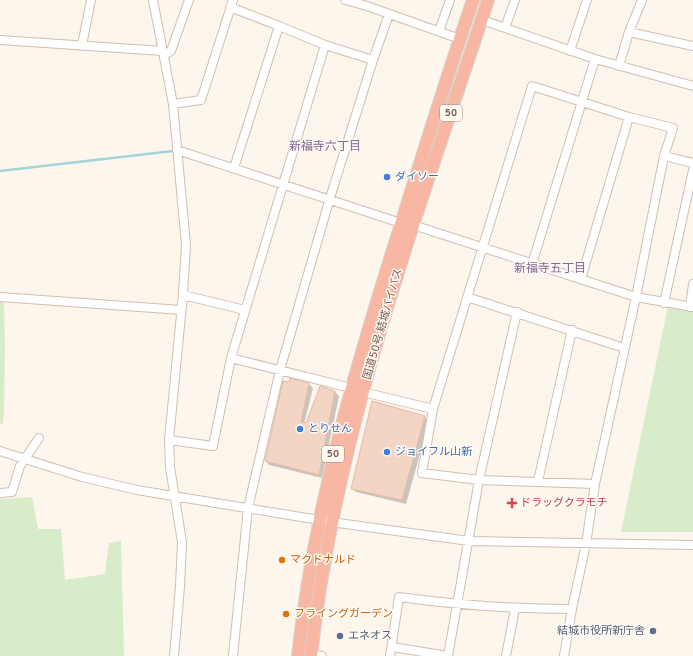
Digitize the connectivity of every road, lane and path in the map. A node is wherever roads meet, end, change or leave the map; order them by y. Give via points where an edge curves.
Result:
1 (91, 0) edge
2 (153, 0) edge
3 (189, 0) edge
4 (345, 0) edge
5 (450, 0) edge
6 (473, 0) edge
7 (488, 0) edge
8 (515, 0) edge
9 (588, 0) edge
10 (642, 0) edge
11 (231, 4) edge
12 (389, 14) junction
13 (482, 20) junction
14 (279, 26) junction
15 (505, 28) junction
16 (438, 32) junction
17 (629, 32) junction
18 (460, 39) junction
19 (0, 40) edge
20 (82, 45) junction
21 (325, 45) junction
22 (693, 46) edge
23 (570, 50) junction
24 (164, 53) junction
25 (595, 59) junction
26 (373, 60) junction
27 (619, 66) junction
28 (693, 86) edge
29 (582, 101) junction
30 (173, 104) junction
31 (629, 117) junction
32 (177, 150) junction
33 (664, 156) junction
34 (693, 163) edge
35 (234, 168) junction
36 (693, 170) edge
37 (283, 184) junction
38 (330, 198) junction
39 (407, 224) junction
40 (481, 248) junction
41 (532, 264) junction
42 (581, 279) junction
43 (693, 284) edge
44 (183, 295) junction
45 (0, 297) edge
46 (467, 297) junction
47 (636, 297) junction
48 (664, 303) junction
49 (691, 307) edge
50 (181, 310) junction
51 (245, 310) junction
52 (517, 312) junction
53 (572, 330) junction
54 (624, 348) junction
55 (231, 358) junction
56 (280, 370) junction
57 (357, 390) junction
58 (433, 409) junction
59 (39, 438) dead end
60 (169, 440) junction
61 (0, 451) edge
62 (25, 460) junction
63 (479, 480) junction
64 (538, 481) junction
65 (595, 484) junction
66 (0, 494) edge
67 (175, 496) junction
68 (248, 508) junction
69 (326, 521) junction
70 (468, 541) junction
71 (586, 544) junction
72 (693, 544) edge
73 (458, 605) junction
74 (515, 609) junction
75 (572, 609) junction
76 (392, 647) junction
77 (174, 656) edge
78 (233, 656) edge
79 (298, 656) edge
80 (315, 656) edge
81 (390, 656) edge
82 (448, 656) edge
83 (506, 656) edge
84 (564, 656) edge

1 - 20 street
2 - 24 street
3 - 24 street via 171,51
4 - 12 street
5 - 16 street
6 - 18 highway, 国道50号 結城バイパス / 50
7 - 13 highway, 国道50号 結城バイパス / 50
8 - 15 street
9 - 23 street
10 - 17 street
11 - 14 street
11 - 30 street via 201,100
12 - 16 street
12 - 26 street
13 - 15 street
13 - 39 highway, 国道50号 結城バイパス / 50
14 - 21 street
14 - 35 street
15 - 23 street
16 - 18 street
17 - 22 street
17 - 27 street
18 - 39 highway, 国道50号 結城バイパス / 50
19 - 20 street
20 - 24 street
21 - 26 street
21 - 37 street
23 - 25 street
24 - 30 street
25 - 27 street
25 - 29 street
26 - 38 street
27 - 28 street
29 - 31 street
29 - 40 street via 532,86
29 - 41 street
30 - 32 street
31 - 33 street via 673,128
31 - 42 street
32 - 35 street
32 - 44 street via 186,245
33 - 34 street
33 - 47 street
35 - 37 street
36 - 48 street
37 - 38 street
37 - 51 street
38 - 39 street
38 - 56 street
39 - 40 street
39 - 57 highway, 国道50号 結城バイパス / 50
40 - 41 street
40 - 46 street
41 - 42 street
42 - 47 street
43 - 49 street
44 - 50 street
44 - 51 street
45 - 50 street
46 - 52 street
46 - 58 street
47 - 48 street
47 - 54 street
48 - 49 street
50 - 60 street
51 - 55 street
52 - 53 street
52 - 63 street
53 - 54 street
53 - 64 street
54 - 65 street
55 - 56 street
55 - 60 street via 213,446
56 - 57 street
56 - 68 street
57 - 58 street
57 - 69 highway, 国道50号 結城バイパス / 50 via 346,453
58 - 63 street via 422,473
59 - 62 street
60 - 67 street
61 - 62 street
62 - 66 street via 20,466 12,492
62 - 67 street via 104,482
63 - 64 street
63 - 70 street
64 - 65 street
65 - 71 street
67 - 68 street
67 - 77 street via 182,558
68 - 69 street
68 - 78 street
69 - 70 street
69 - 79 highway, 国道50号 結城バイパス / 50
69 - 80 highway, 国道50号 結城バイパス / 50
70 - 71 street
70 - 73 street
71 - 72 street
71 - 75 street
73 - 74 street
73 - 76 street via 399,597
73 - 82 street
74 - 75 street
74 - 83 street
75 - 84 street
76 - 81 street
76 - 82 street

